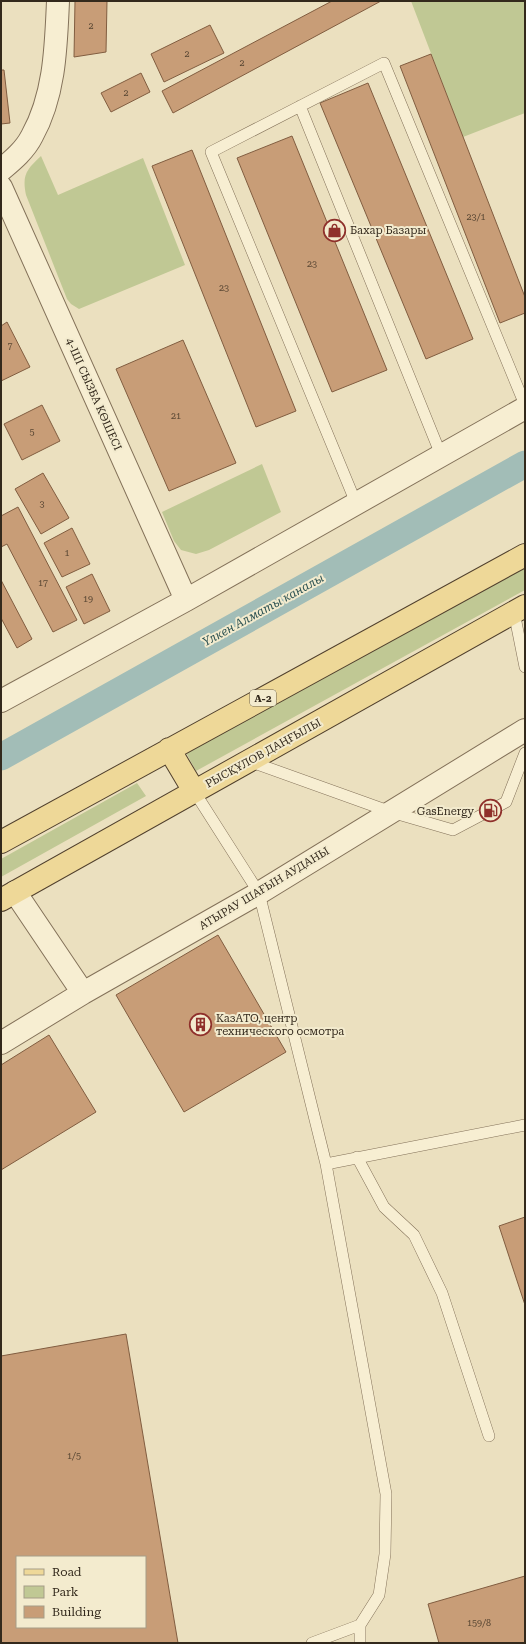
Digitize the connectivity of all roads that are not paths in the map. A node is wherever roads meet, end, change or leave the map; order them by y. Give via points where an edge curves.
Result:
1 (58, 1) edge
2 (300, 106) junction
3 (1, 170) edge
4 (1, 187) edge
5 (525, 407) edge
6 (441, 455) junction
7 (356, 503) junction
8 (525, 555) edge
9 (186, 600) junction
10 (520, 609) edge
11 (525, 667) edge
12 (1, 701) edge
13 (525, 730) edge
14 (169, 749) junction
15 (525, 752) edge
16 (249, 760) junction
17 (194, 791) junction
18 (390, 812) junction
19 (1, 842) edge
20 (259, 893) junction
21 (8, 896) edge
22 (83, 993) junction
23 (1, 1043) edge
24 (525, 1125) edge
25 (357, 1157) junction
26 (326, 1164) junction
27 (489, 1436) dead end
28 (360, 1625) junction
29 (312, 1643) edge
30 (360, 1643) edge

1 - 3 street via 56,43 45,109 32,137 20,154
2 - 5 lane via 384,63
2 - 6 lane
2 - 7 lane via 211,152
4 - 9 street, 4-ШІ СЫЗБА КӨШЕСІ
5 - 6 street
6 - 7 street
7 - 9 street
8 - 14 main road, A-2
9 - 12 street
10 - 11 lane
10 - 16 main road, РЫСҚҰЛОВ ДАҢҒЫЛЫ
13 - 18 street, АТЫРАУ ШАҒЫН АУДАНЫ
14 - 17 main road
14 - 19 main road, A-2
15 - 18 lane via 506,802 453,830
16 - 17 main road, РЫСҚҰЛОВ ДАҢҒЫЛЫ
16 - 18 lane
17 - 20 lane
17 - 21 main road, РЫСҚҰЛОВ ДАҢҒЫЛЫ
18 - 20 street, АТЫРАУ ШАҒЫН АУДАНЫ
20 - 22 street, АТЫРАУ ШАҒЫН АУДАНЫ
20 - 26 lane
21 - 22 street
22 - 23 street, АТЫРАУ ШАҒЫН АУДАНЫ
24 - 25 lane
25 - 26 lane
25 - 27 lane via 384,1207 414,1236 442,1294
26 - 28 lane via 386,1494 386,1554 379,1595
28 - 29 lane
28 - 30 lane

